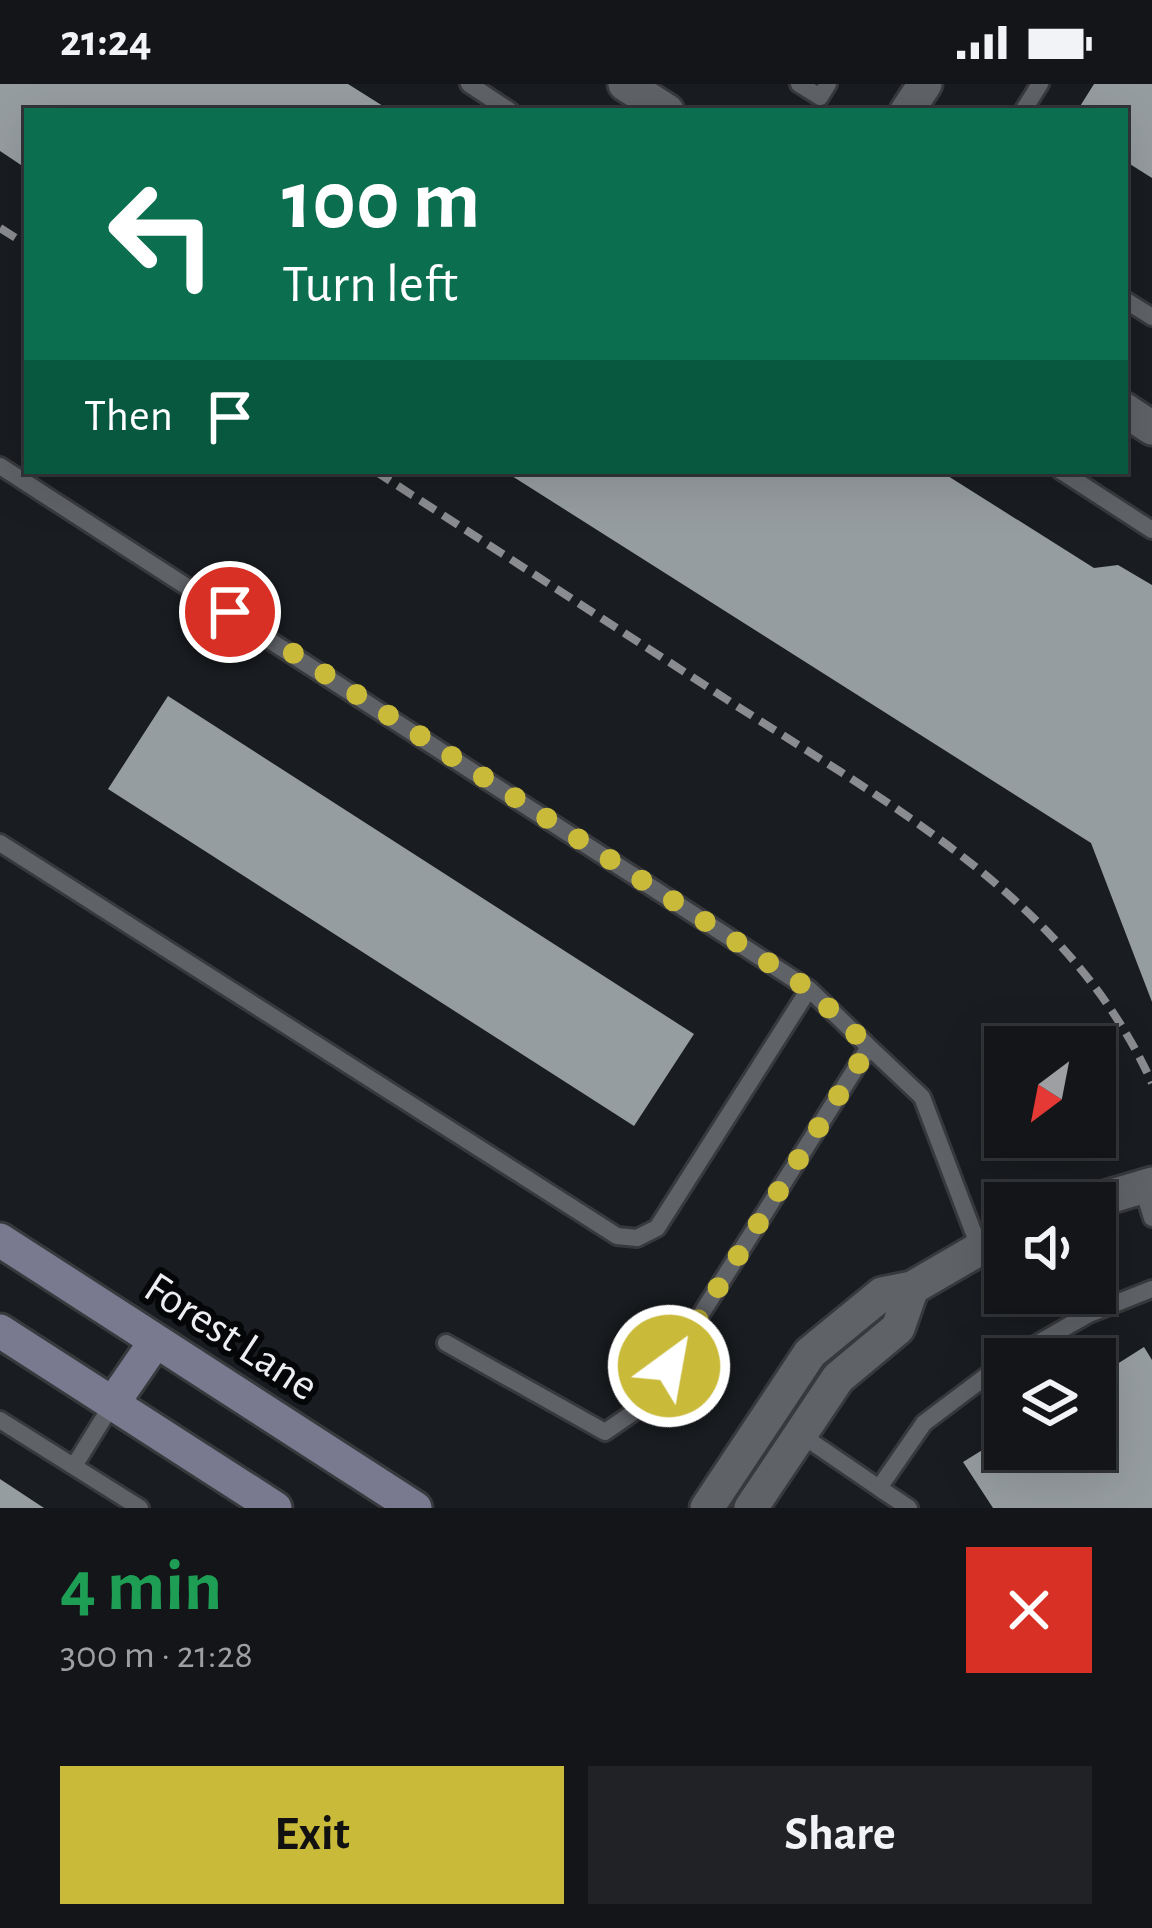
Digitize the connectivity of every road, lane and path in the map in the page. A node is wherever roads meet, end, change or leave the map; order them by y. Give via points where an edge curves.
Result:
1 (469, 84) edge
2 (625, 84) edge
3 (799, 84) edge
4 (828, 84) edge
5 (505, 108) edge
6 (662, 108) edge
7 (0, 466) edge
8 (1066, 474) edge
9 (1152, 530) edge
10 (0, 843) edge
11 (809, 989) junction
12 (869, 1047) junction
13 (1149, 1196) edge
14 (1116, 1200) edge
15 (984, 1225) edge
16 (0, 1240) edge
17 (984, 1246) edge
18 (912, 1288) junction
19 (1152, 1289) edge
20 (0, 1331) edge
21 (1047, 1338) edge
22 (155, 1342) junction
23 (446, 1343) dead end
24 (984, 1377) edge
25 (113, 1403) junction
26 (0, 1420) edge
27 (800, 1434) junction
28 (74, 1466) junction
29 (879, 1488) junction
30 (140, 1508) edge
31 (275, 1508) edge
32 (415, 1508) edge
33 (707, 1508) edge
34 (751, 1508) edge
35 (909, 1508) edge

1 - 5 lane
2 - 6 street
3 - 4 lane via 820,97
7 - 11 lane
8 - 9 lane
10 - 11 lane via 617,1236 657,1228
11 - 12 lane
12 - 15 lane via 922,1097
12 - 23 lane via 644,1406 605,1432
13 - 14 street
16 - 22 main road, Forest Lane
17 - 18 street
18 - 27 street via 898,1328 838,1378
18 - 33 street via 882,1294 810,1353
19 - 21 lane
20 - 25 main road
22 - 25 main road
22 - 32 main road, Forest Lane
24 - 29 lane via 924,1423
25 - 28 lane
25 - 31 main road
26 - 28 lane
27 - 29 lane
27 - 34 street
28 - 30 lane
29 - 35 lane

